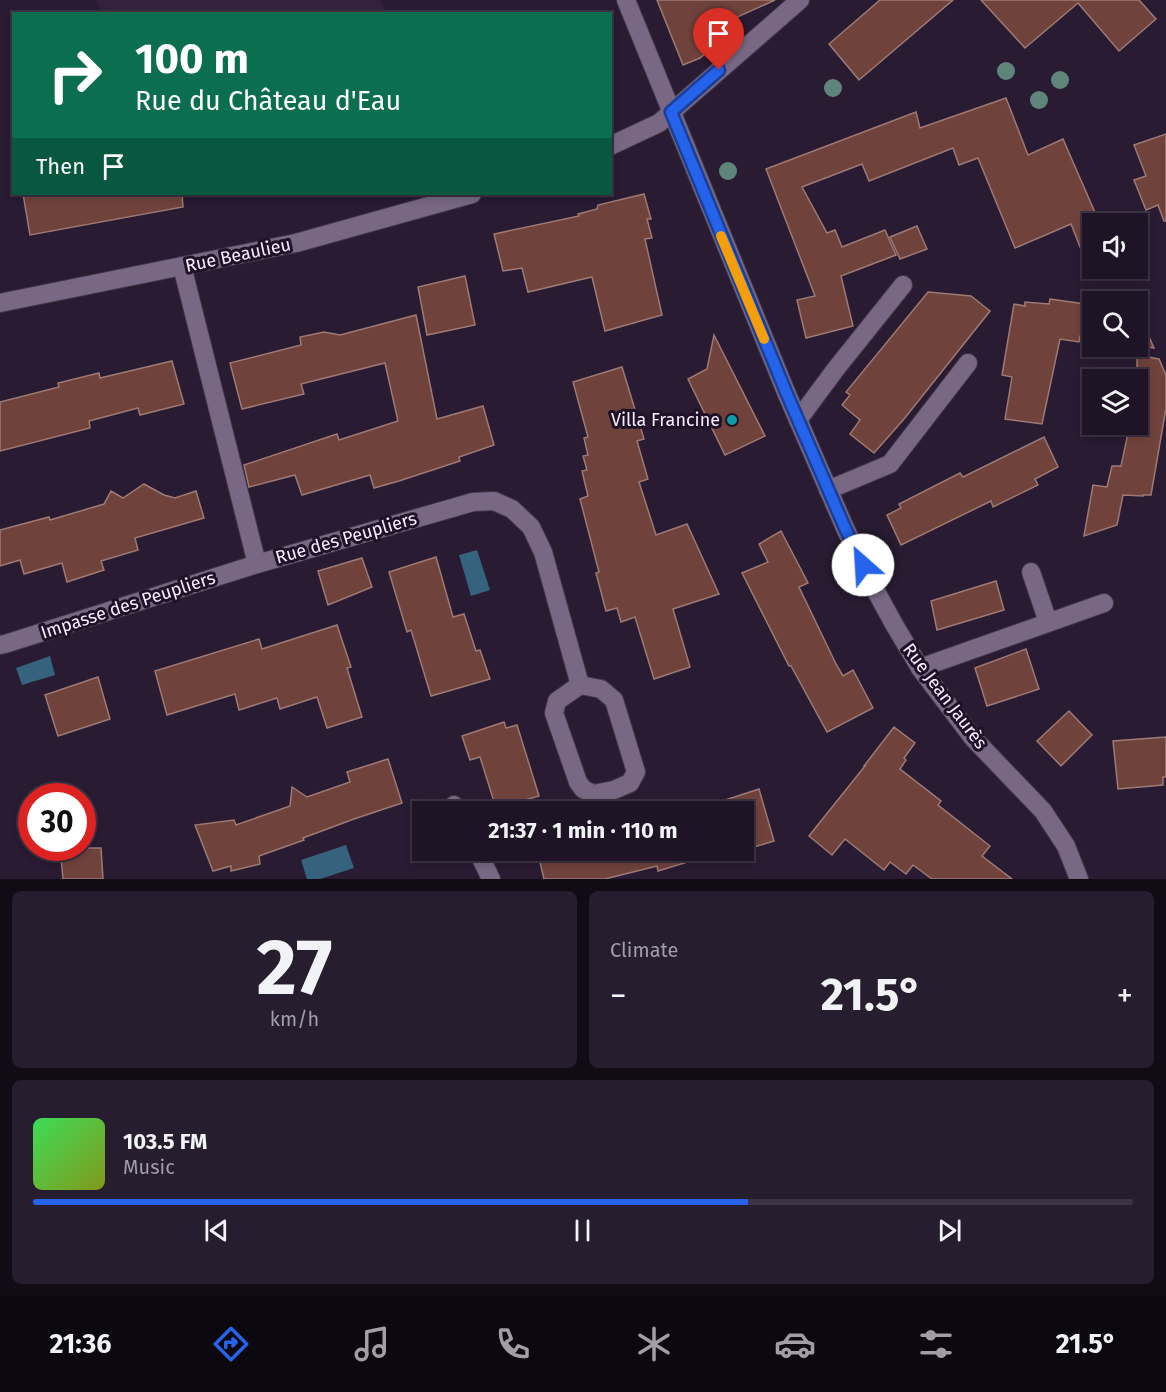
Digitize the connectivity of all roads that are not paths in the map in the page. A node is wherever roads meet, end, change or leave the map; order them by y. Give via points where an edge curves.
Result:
1 (626, 0) edge
2 (800, 0) edge
3 (671, 112) junction
4 (612, 145) edge
5 (468, 195) edge
6 (182, 267) junction
7 (903, 285) dead end
8 (0, 303) edge
9 (969, 363) dead end
10 (798, 420) junction
11 (828, 490) junction
12 (257, 564) junction
13 (1031, 572) dead end
14 (1104, 603) dead end
15 (1048, 622) junction
16 (0, 645) edge
17 (920, 668) junction
18 (580, 685) junction
19 (482, 861) edge
20 (491, 879) edge
21 (1079, 879) edge

1 - 3 street, Rue Jean Jaurès
2 - 3 street
3 - 4 street via 659,123
3 - 10 street, Rue Jean Jaurès
5 - 6 street, Rue Beaulieu via 296,243
6 - 8 street, Rue Beaulieu
6 - 12 street, Rue des Peupliers
7 - 10 street
9 - 11 street via 890,464
10 - 11 street, Rue Jean Jaurès
11 - 17 street, Rue Jean Jaurès via 872,584
12 - 16 street, Impasse des Peupliers
12 - 18 street, Rue des Peupliers via 473,502 494,501 512,508 531,527 543,552
13 - 15 street
14 - 15 street
15 - 17 street
17 - 21 street, Rue Jean Jaurès via 973,738 1043,811 1066,846
18 - 18 street via 557,701 554,713 583,789 593,794 614,790 630,783 636,772 614,700 601,689
19 - 20 street

